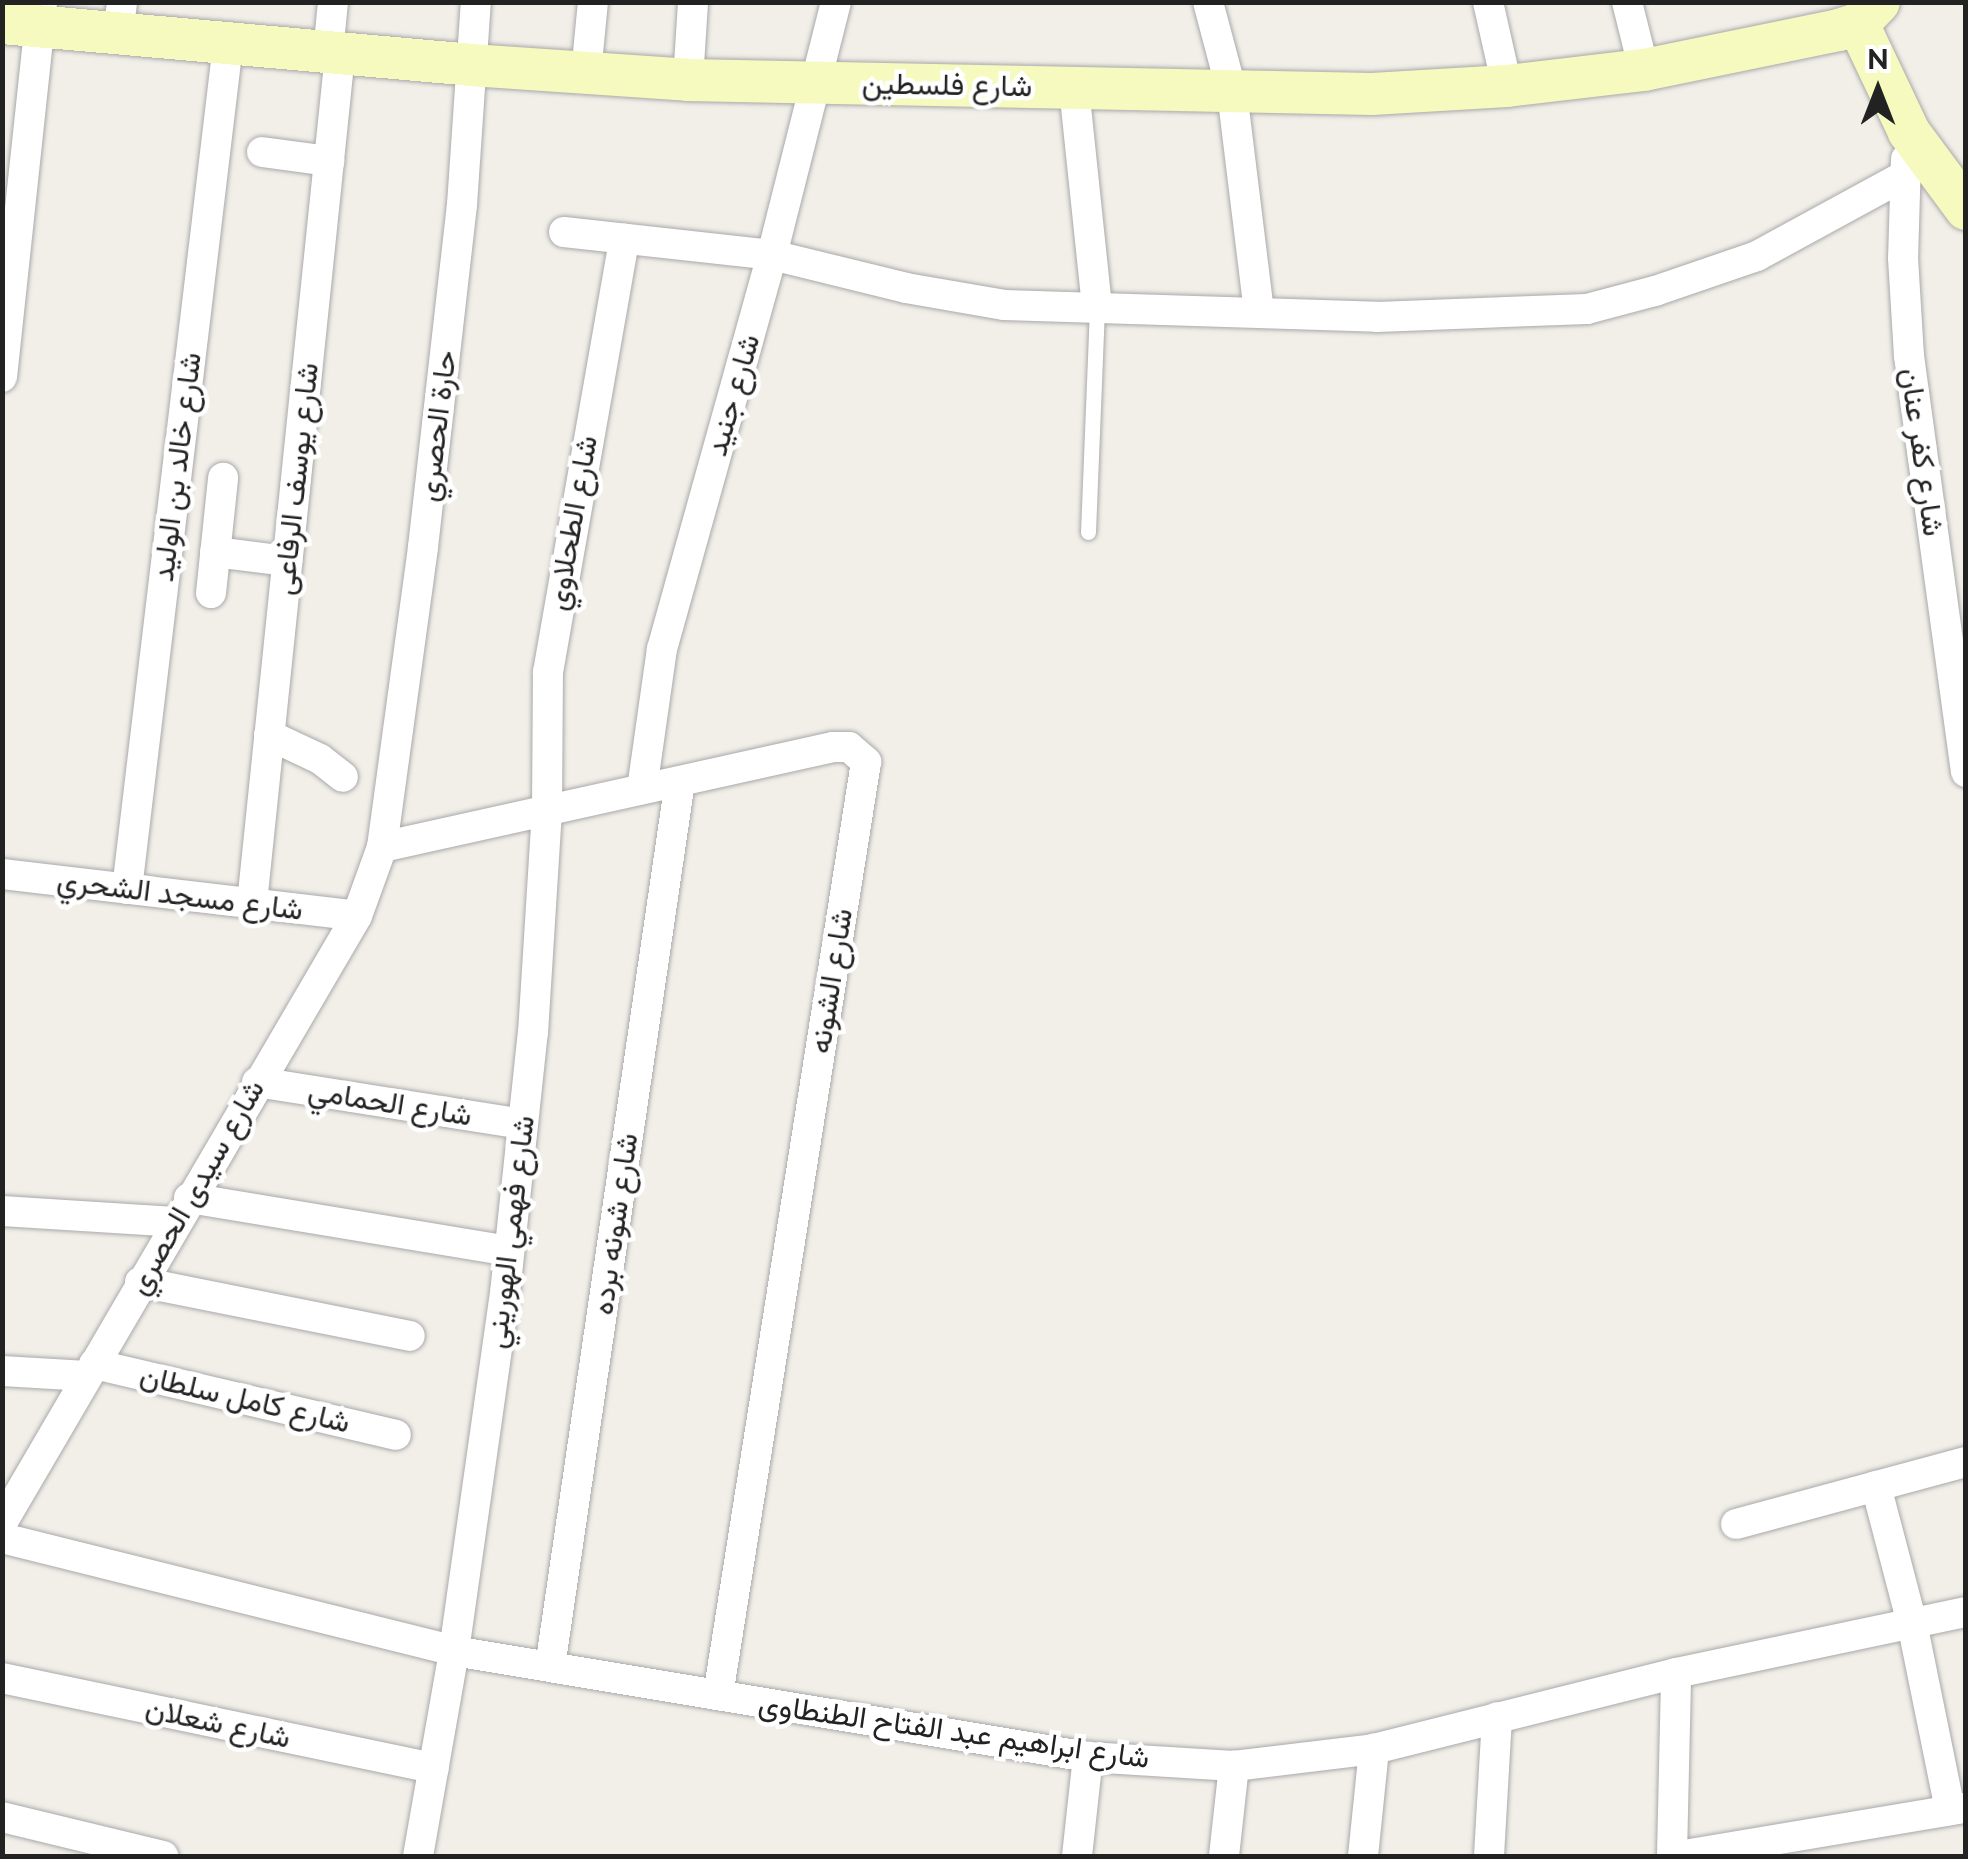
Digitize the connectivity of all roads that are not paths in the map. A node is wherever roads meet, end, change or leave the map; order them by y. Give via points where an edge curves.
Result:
1 (333, 2) edge
2 (476, 2) edge
3 (592, 2) edge
4 (693, 2) edge
5 (836, 2) edge
6 (1208, 2) edge
7 (1488, 2) edge
8 (1627, 2) edge
9 (1850, 15) edge
10 (28, 17) edge
11 (120, 19) edge
12 (228, 44) junction
13 (334, 54) junction
14 (470, 66) junction
15 (1644, 70) junction
16 (586, 74) junction
17 (688, 80) junction
18 (815, 82) junction
19 (1507, 86) junction
20 (1074, 88) junction
21 (1232, 92) junction
22 (15, 132) edge
23 (1908, 132) junction
24 (262, 152) dead end
25 (329, 161) junction
26 (1904, 176) junction
27 (1966, 209) edge
28 (564, 232) dead end
29 (624, 239) junction
30 (772, 255) junction
31 (8, 261) edge
32 (1097, 306) junction
33 (1259, 312) junction
34 (2, 377) edge
35 (223, 478) dead end
36 (1088, 532) dead end
37 (215, 552) junction
38 (287, 561) junction
39 (211, 594) dead end
40 (269, 735) junction
41 (1966, 772) edge
42 (342, 777) dead end
43 (680, 781) junction
44 (642, 790) junction
45 (547, 810) junction
46 (382, 847) junction
47 (2, 874) edge
48 (127, 889) junction
49 (252, 903) junction
50 (358, 916) junction
51 (257, 1082) junction
52 (522, 1124) junction
53 (2, 1210) edge
54 (182, 1210) junction
55 (509, 1251) junction
56 (140, 1282) junction
57 (410, 1336) dead end
58 (91, 1370) junction
59 (2, 1371) edge
60 (396, 1435) dead end
61 (1966, 1462) edge
62 (1876, 1486) junction
63 (2, 1523) edge
64 (1736, 1524) dead end
65 (2, 1538) edge
66 (1966, 1612) edge
67 (1912, 1623) junction
68 (454, 1651) junction
69 (550, 1667) junction
70 (1676, 1673) junction
71 (2, 1678) edge
72 (718, 1695) junction
73 (1497, 1717) junction
74 (1374, 1749) junction
75 (1088, 1757) junction
76 (1234, 1766) junction
77 (434, 1768) junction
78 (1958, 1809) edge
79 (2, 1818) edge
80 (162, 1856) edge
81 (418, 1856) edge
82 (1076, 1856) edge
83 (1224, 1856) edge
84 (1362, 1856) edge
85 (1489, 1856) edge
86 (1675, 1856) edge

1 - 13 street, شارع يوسف الرفاعى
2 - 14 street, حارة الحصري
3 - 16 street
4 - 17 street
5 - 18 street, شارع جنيد
6 - 21 street
7 - 19 street
8 - 15 street
9 - 15 street, شارع فلسطين
9 - 23 street
10 - 11 street, شارع فلسطين
10 - 22 street
11 - 12 street, شارع فلسطين
12 - 13 street, شارع فلسطين
12 - 48 street, شارع خالد بن الوليد
13 - 14 street, شارع فلسطين
13 - 25 street, شارع يوسف الرفاعى
14 - 16 street, شارع فلسطين
14 - 46 street, حارة الحصري via 462,205
15 - 19 street, شارع فلسطين
16 - 17 street, شارع فلسطين
17 - 18 street, شارع فلسطين
18 - 20 street, شارع فلسطين
18 - 30 street, شارع جنيد
19 - 21 street, شارع فلسطين via 1372,94
20 - 21 street, شارع فلسطين
20 - 32 street
21 - 33 street
22 - 31 street
23 - 26 street, شارع كفر عنان
23 - 27 street
24 - 25 street
25 - 38 street, شارع يوسف الرفاعى
26 - 33 street via 1757,256 1587,308 1377,317
26 - 41 street, شارع كفر عنان via 1909,356
28 - 29 street
29 - 30 street
29 - 45 street, شارع الطحلاوي via 548,672
30 - 32 street via 1004,305
30 - 44 street, شارع جنيد via 662,649
31 - 34 street
32 - 33 street
32 - 36 lane
35 - 37 street
37 - 38 street
37 - 39 street
38 - 40 street, شارع يوسف الرفاعى
40 - 42 street
40 - 49 street, شارع يوسف الرفاعى
43 - 44 street, شارع الشونه
43 - 69 street, شارع شونه برده
43 - 72 street, شارع الشونه via 841,746 866,762
44 - 45 street, شارع الشونه
45 - 46 street, شارع الشونه
45 - 52 street, شارع فهمي الهوريني
46 - 50 street, شارع سيدى الحصري
47 - 48 street, شارع مسجد الشحري
48 - 49 street, شارع مسجد الشحري
49 - 50 street, شارع مسجد الشحري
50 - 51 street, شارع سيدى الحصري
51 - 52 street, شارع الحمامي
51 - 54 street, شارع سيدى الحصري
52 - 55 street, شارع فهمي الهوريني
53 - 54 street
54 - 55 street
54 - 56 street, شارع سيدى الحصري
55 - 68 street, شارع فهمي الهوريني
56 - 57 street
56 - 58 street, شارع سيدى الحصري
58 - 59 street, شارع كامل سلطان
58 - 60 street, شارع كامل سلطان
58 - 63 street, شارع سيدى الحصري
61 - 62 street
62 - 64 street
62 - 67 street
65 - 68 street, شارع ابراهيم عبد الفتاح الطنطاوى
66 - 67 street, شارع ابراهيم عبد الفتاح الطنطاوى
67 - 70 street, شارع ابراهيم عبد الفتاح الطنطاوى
67 - 78 street
68 - 69 street, شارع ابراهيم عبد الفتاح الطنطاوى
68 - 77 street, شارع فهمي الهوريني
69 - 72 street, شارع ابراهيم عبد الفتاح الطنطاوى
70 - 73 street, شارع ابراهيم عبد الفتاح الطنطاوى
70 - 86 street
71 - 77 street, شارع شعلان
72 - 75 street, شارع ابراهيم عبد الفتاح الطنطاوى
73 - 74 street, شارع ابراهيم عبد الفتاح الطنطاوى
73 - 85 street
74 - 76 street, شارع ابراهيم عبد الفتاح الطنطاوى
74 - 84 street
75 - 76 street, شارع ابراهيم عبد الفتاح الطنطاوى
75 - 82 street
76 - 83 street
77 - 81 street, شارع فهمي الهوريني
78 - 86 street
79 - 80 street

